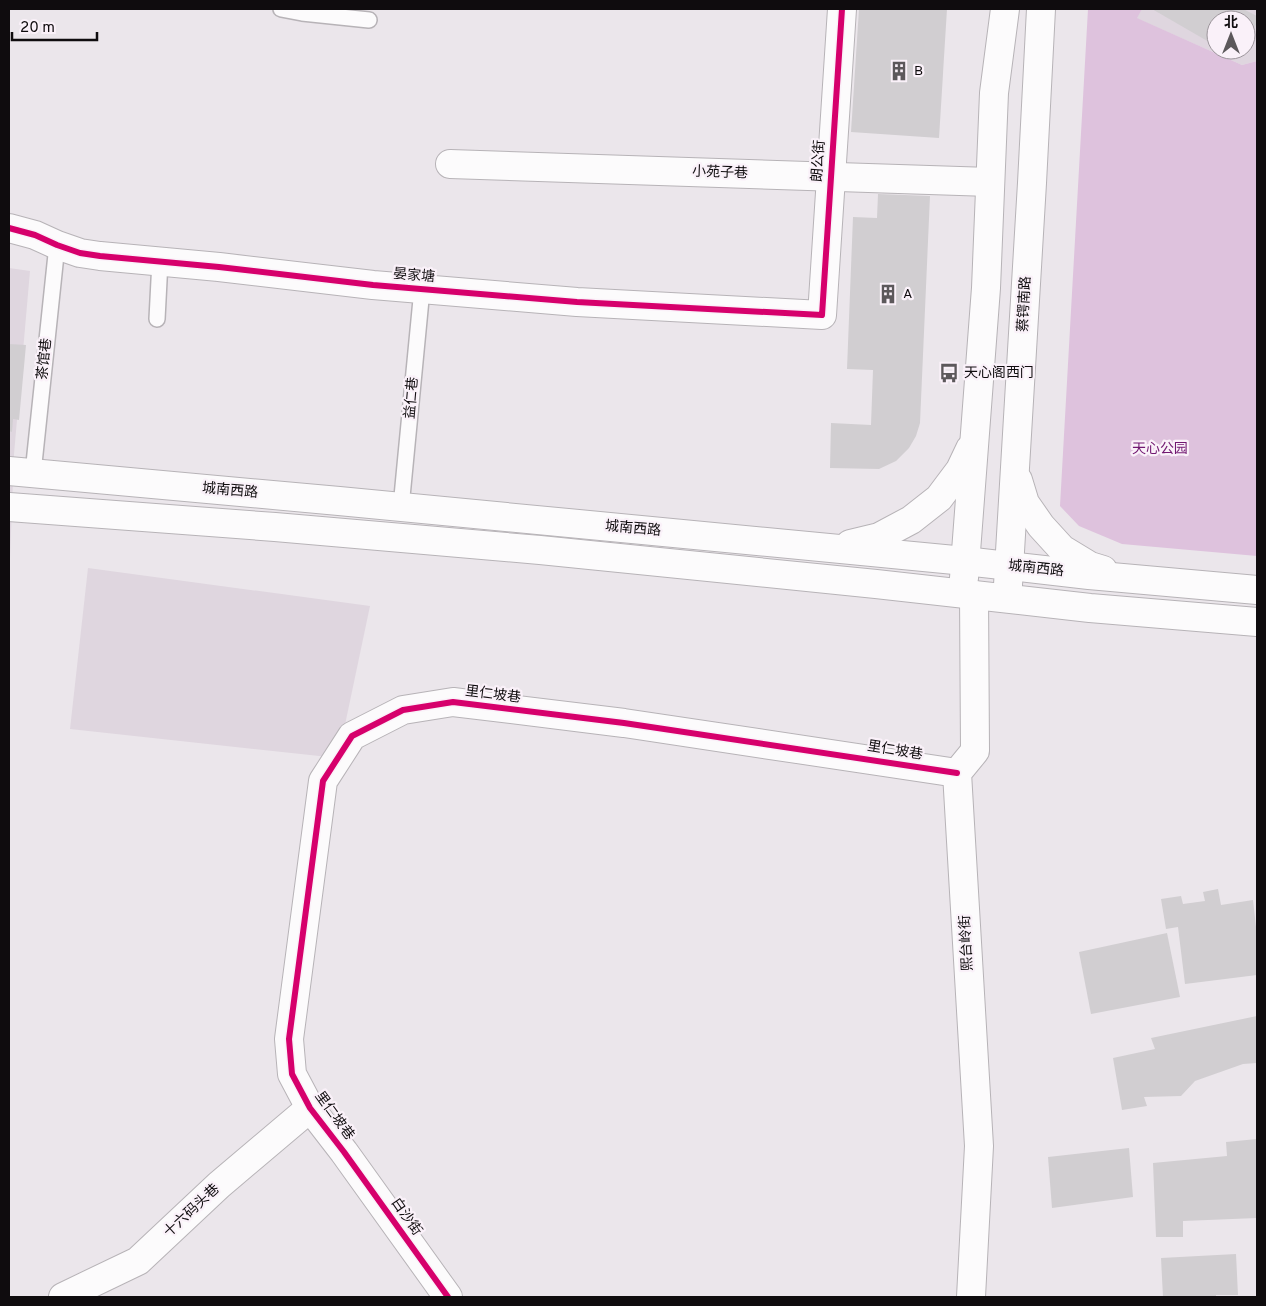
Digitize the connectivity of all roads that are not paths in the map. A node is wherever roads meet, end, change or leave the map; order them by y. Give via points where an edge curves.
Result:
1 (281, 9) edge
2 (842, 9) edge
3 (1004, 9) edge
4 (1041, 9) edge
5 (369, 20) dead end
6 (450, 164) dead end
7 (831, 177) junction
8 (990, 182) junction
9 (9, 228) edge
10 (58, 246) junction
11 (160, 262) junction
12 (422, 289) junction
13 (822, 315) joint
14 (157, 318) dead end
15 (974, 439) junction
16 (21, 472) edge
17 (1015, 472) junction
18 (9, 507) edge
19 (401, 507) junction
20 (834, 548) junction
21 (965, 561) junction
22 (1009, 566) junction
23 (1126, 578) junction
24 (1257, 590) edge
25 (969, 594) junction
26 (1007, 599) junction
27 (1257, 622) edge
28 (957, 773) junction
29 (310, 1108) junction
30 (344, 1152) joint
31 (63, 1297) edge
32 (448, 1297) edge
33 (971, 1297) edge

1 - 5 lane
2 - 7 main road, 朗公街
3 - 8 main road via 994,93
4 - 17 main road, 蔡锷南路
6 - 7 main road, 小苑子巷
7 - 8 main road, 小苑子巷
7 - 13 main road, 朗公街
8 - 15 main road via 986,288
9 - 10 main road, 晏家塘
10 - 11 main road, 晏家塘 via 80,253
10 - 16 lane, 茶馆巷
11 - 12 main road, 晏家塘
11 - 14 lane
12 - 13 main road, 晏家塘 via 577,302
12 - 19 lane, 益仁巷
15 - 20 main road via 960,470 939,498 911,520 879,537
15 - 21 main road
16 - 19 main road, 城南西路
17 - 22 main road, 蔡锷南路
17 - 23 main road via 1026,503 1062,549 1090,566
18 - 25 main road via 540,550
19 - 20 main road, 城南西路
20 - 21 main road, 城南西路
21 - 22 main road, 城南西路
21 - 25 main road
22 - 23 main road, 城南西路
22 - 26 main road, 蔡锷南路
23 - 24 main road, 城南西路
25 - 26 main road
25 - 28 main road via 975,751
26 - 27 main road
28 - 29 main road, 里仁坡巷 via 624,723 453,702 402,710 352,736 323,781 288,1039 292,1074
28 - 33 main road, 熙台岭街 via 979,1146
29 - 30 main road, 里仁坡巷
29 - 31 main road, 十六码头巷 via 219,1185 138,1261
30 - 32 main road, 白沙街

